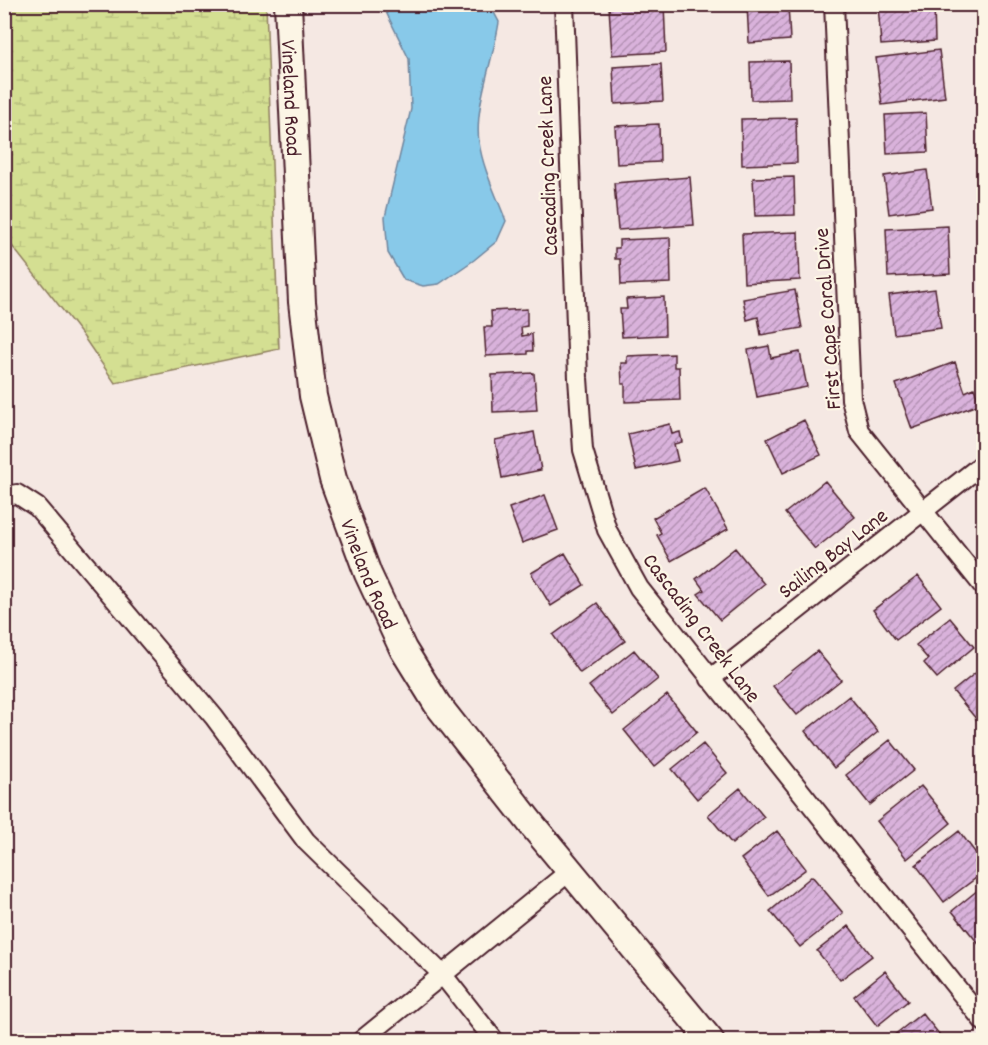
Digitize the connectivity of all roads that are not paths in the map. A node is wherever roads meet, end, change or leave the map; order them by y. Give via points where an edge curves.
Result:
1 (288, 4) edge
2 (564, 4) edge
3 (834, 4) edge
4 (984, 463) edge
5 (4, 496) edge
6 (923, 511) junction
7 (984, 587) edge
8 (710, 679) junction
9 (570, 871) junction
10 (442, 974) junction
11 (984, 1022) edge
12 (362, 1041) edge
13 (494, 1041) edge
14 (710, 1041) edge

1 - 9 main road, Vineland Road via 302,302 313,396 333,479 368,574 403,649 437,704
2 - 8 street, Cascading Creek Lane via 583,450 607,530 639,588
3 - 6 street, First Cape Coral Drive via 851,399 859,431
4 - 6 street, Sailing Bay Lane
5 - 10 street via 17,494 37,507 214,717 306,841
6 - 7 street, First Cape Coral Drive
6 - 8 street, Sailing Bay Lane
8 - 11 street, Cascading Creek Lane
9 - 10 street
9 - 14 main road, Vineland Road
10 - 12 street
10 - 13 street

